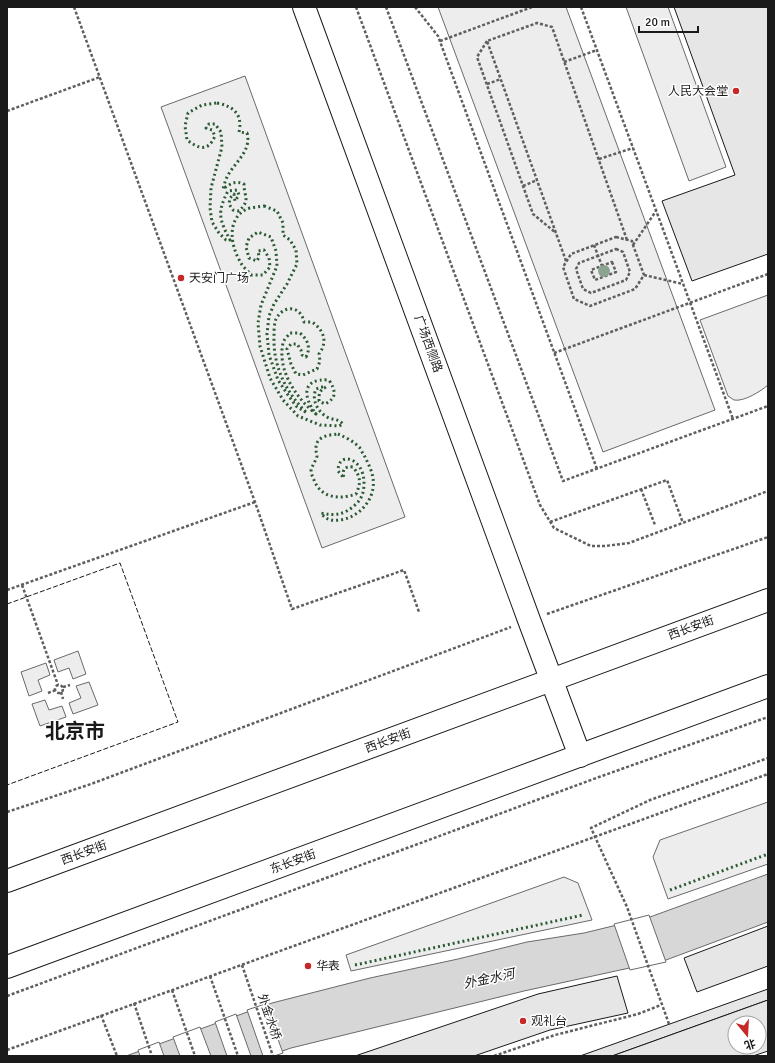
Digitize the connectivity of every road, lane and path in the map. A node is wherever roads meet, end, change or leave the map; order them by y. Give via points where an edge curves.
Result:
1 (74, 7) edge
2 (304, 7) edge
3 (356, 7) edge
4 (386, 7) edge
5 (415, 7) edge
6 (532, 7) edge
7 (581, 7) edge
8 (440, 41) junction
9 (487, 41) junction
10 (597, 50) junction
11 (564, 62) junction
12 (100, 77) junction
13 (501, 79) junction
14 (487, 84) junction
15 (7, 111) edge
16 (633, 148) junction
17 (599, 159) junction
18 (537, 180) junction
19 (523, 186) junction
20 (656, 210) junction
21 (556, 233) junction
22 (627, 240) junction
23 (594, 245) junction
24 (633, 245) junction
25 (598, 256) junction
26 (566, 261) junction
27 (602, 266) junction
28 (644, 274) junction
29 (768, 274) edge
30 (683, 284) junction
31 (690, 303) junction
32 (554, 353) junction
33 (768, 406) edge
34 (733, 418) junction
35 (596, 469) junction
36 (641, 489) junction
37 (768, 492) edge
38 (255, 502) junction
39 (550, 522) junction
40 (683, 523) junction
41 (655, 525) dead end
42 (768, 537) edge
43 (22, 585) junction
44 (7, 590) edge
45 (768, 600) edge
46 (419, 612) dead end
47 (529, 620) junction
48 (551, 681) junction
49 (58, 685) junction
50 (70, 685) dead end
51 (768, 686) edge
52 (63, 687) junction
53 (56, 690) junction
54 (61, 692) junction
55 (48, 693) dead end
56 (63, 699) dead end
57 (768, 717) edge
58 (580, 756) junction
59 (768, 758) edge
60 (768, 774) edge
61 (7, 812) edge
62 (595, 837) junction
63 (7, 882) edge
64 (242, 965) junction
65 (7, 968) edge
66 (210, 976) junction
67 (172, 990) junction
68 (7, 996) edge
69 (134, 1003) junction
70 (661, 1005) junction
71 (101, 1015) junction
72 (669, 1024) dead end
73 (7, 1050) edge
74 (117, 1056) edge
75 (152, 1056) edge
76 (196, 1056) edge
77 (238, 1056) edge
78 (273, 1056) edge
79 (494, 1056) edge

1 - 12 path
2 - 47 main road, 广场西侧路
3 - 39 path via 540,505
4 - 35 path via 563,481
5 - 8 path
6 - 8 path
7 - 10 path
8 - 32 path
9 - 11 path via 537,23 552,27
9 - 13 path
9 - 14 path via 477,57
10 - 11 path
10 - 16 path
11 - 17 path
12 - 15 path
12 - 38 path
13 - 14 path
13 - 18 path
14 - 19 path
16 - 17 path
16 - 20 path
17 - 22 path
18 - 19 path
18 - 21 path
19 - 21 path via 533,214
20 - 24 path
20 - 30 path
21 - 26 path
22 - 23 path via 616,237
22 - 24 path via 632,241
23 - 25 path
23 - 26 path via 571,254
24 - 28 path
25 - 25 path via 579,263 576,269 583,289 591,293 626,280 630,272 623,252 616,250
25 - 27 path
26 - 28 path via 562,267 574,299 590,306 635,289
27 - 27 path via 591,270 595,280 616,272 612,262
28 - 30 path
29 - 31 path
30 - 31 path
31 - 32 path
31 - 34 path
32 - 35 path
33 - 34 path
34 - 35 path
36 - 39 path
36 - 40 path via 667,480
36 - 41 path
37 - 40 path
38 - 43 path
38 - 46 path via 292,609 404,570
39 - 40 path via 554,528 591,546 629,543
42 - 47 path
43 - 44 path
43 - 49 path
45 - 48 main road, 西长安街
47 - 48 main road, 广场西侧路
47 - 61 path via 91,784
48 - 58 main road, 广场西侧路
48 - 63 main road, 西长安街
49 - 52 path via 62,684
49 - 53 path via 55,687
50 - 52 path
51 - 58 main road
52 - 54 path via 64,690
53 - 54 path via 57,693
53 - 55 path
54 - 56 path
57 - 68 path
58 - 65 main road, 东长安街
59 - 62 path via 650,800 590,828
60 - 62 path
62 - 64 path
62 - 70 path via 627,907
64 - 66 path
64 - 78 path, 外金水桥
66 - 67 path
66 - 77 path
67 - 69 path
67 - 76 path
69 - 71 path
69 - 75 path
70 - 72 path
70 - 79 path
71 - 73 path
71 - 74 path

